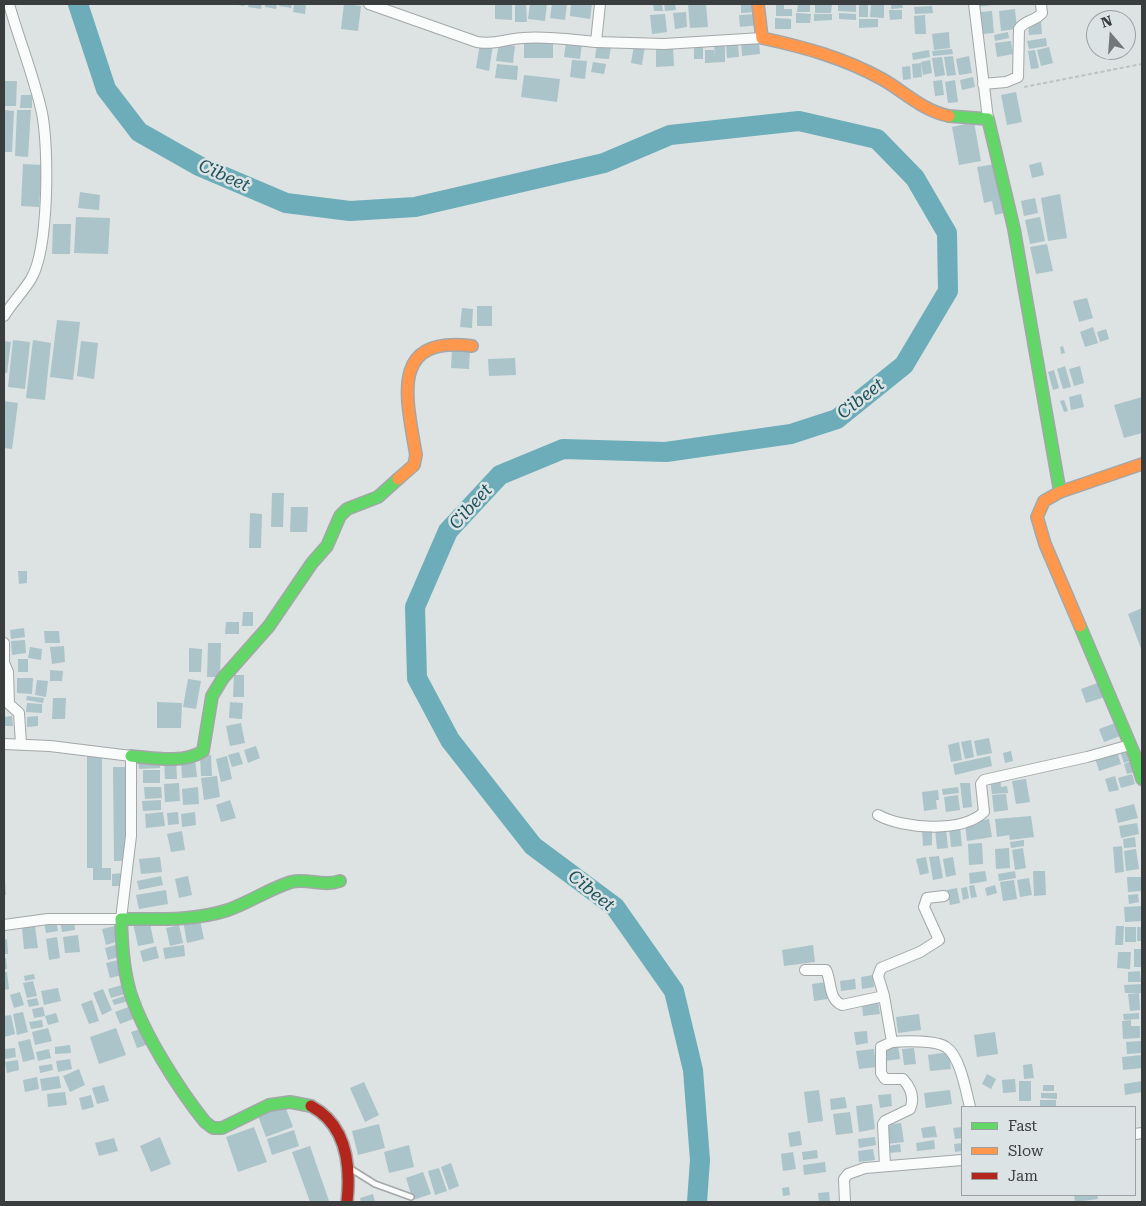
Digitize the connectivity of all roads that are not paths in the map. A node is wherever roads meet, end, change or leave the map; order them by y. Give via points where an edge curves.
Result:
1 (8, 4) edge
2 (369, 4) edge
3 (600, 4) edge
4 (758, 4) edge
5 (974, 4) edge
6 (1041, 4) edge
7 (762, 38) junction
8 (596, 42) junction
9 (983, 84) junction
10 (988, 119) junction
11 (4, 316) edge
12 (472, 346) dead end
13 (1142, 464) edge
14 (1060, 492) junction
15 (4, 643) edge
16 (4, 744) edge
17 (21, 744) junction
18 (1130, 745) junction
19 (131, 756) junction
20 (1142, 779) edge
21 (878, 815) dead end
22 (340, 881) dead end
23 (944, 896) dead end
24 (121, 919) junction
25 (4, 925) edge
26 (804, 970) dead end
27 (884, 996) junction
28 (892, 1042) junction
29 (970, 1106) edge
30 (961, 1160) edge
31 (885, 1166) junction
32 (349, 1167) junction
33 (411, 1197) dead end
34 (347, 1202) edge
35 (845, 1202) edge

1 - 11 street via 42,116 45,208 38,262 31,278
2 - 8 street via 477,42 492,44 535,38
3 - 8 street
4 - 7 street
5 - 9 street
6 - 9 street via 1039,16 1022,24 1019,30 1018,76 1006,82
7 - 8 street via 664,44
7 - 10 street via 812,49 849,63 883,80 934,113
9 - 10 street
10 - 14 street via 1014,229
12 - 19 street via 440,345 426,351 409,370 416,455 414,465 378,497 347,509 340,516 327,546 269,626 223,678 212,696 203,751 187,758
13 - 14 street
14 - 18 street via 1040,506 1039,526
15 - 17 street via 9,704 19,713
16 - 17 street
17 - 19 street
18 - 20 street
18 - 21 street via 984,780 981,784 984,812 963,822 914,827 888,821
19 - 24 street via 131,836
22 - 24 street via 322,886 306,880 294,881 239,906 205,915
23 - 27 street via 933,896 925,902 927,916 939,940 920,952 881,968 878,976
24 - 25 street via 48,919
24 - 32 street via 123,958 133,1001 180,1087 206,1124 219,1129 266,1107 294,1100 305,1102 322,1111 337,1128
26 - 27 street via 826,970 833,997 842,1005
27 - 28 street
28 - 29 street via 945,1046 962,1075
28 - 31 street via 881,1047 881,1073 885,1079 903,1079 912,1093 912,1105 883,1124
30 - 31 street
31 - 35 street via 848,1174 844,1179
32 - 33 lane via 375,1184
32 - 34 street

